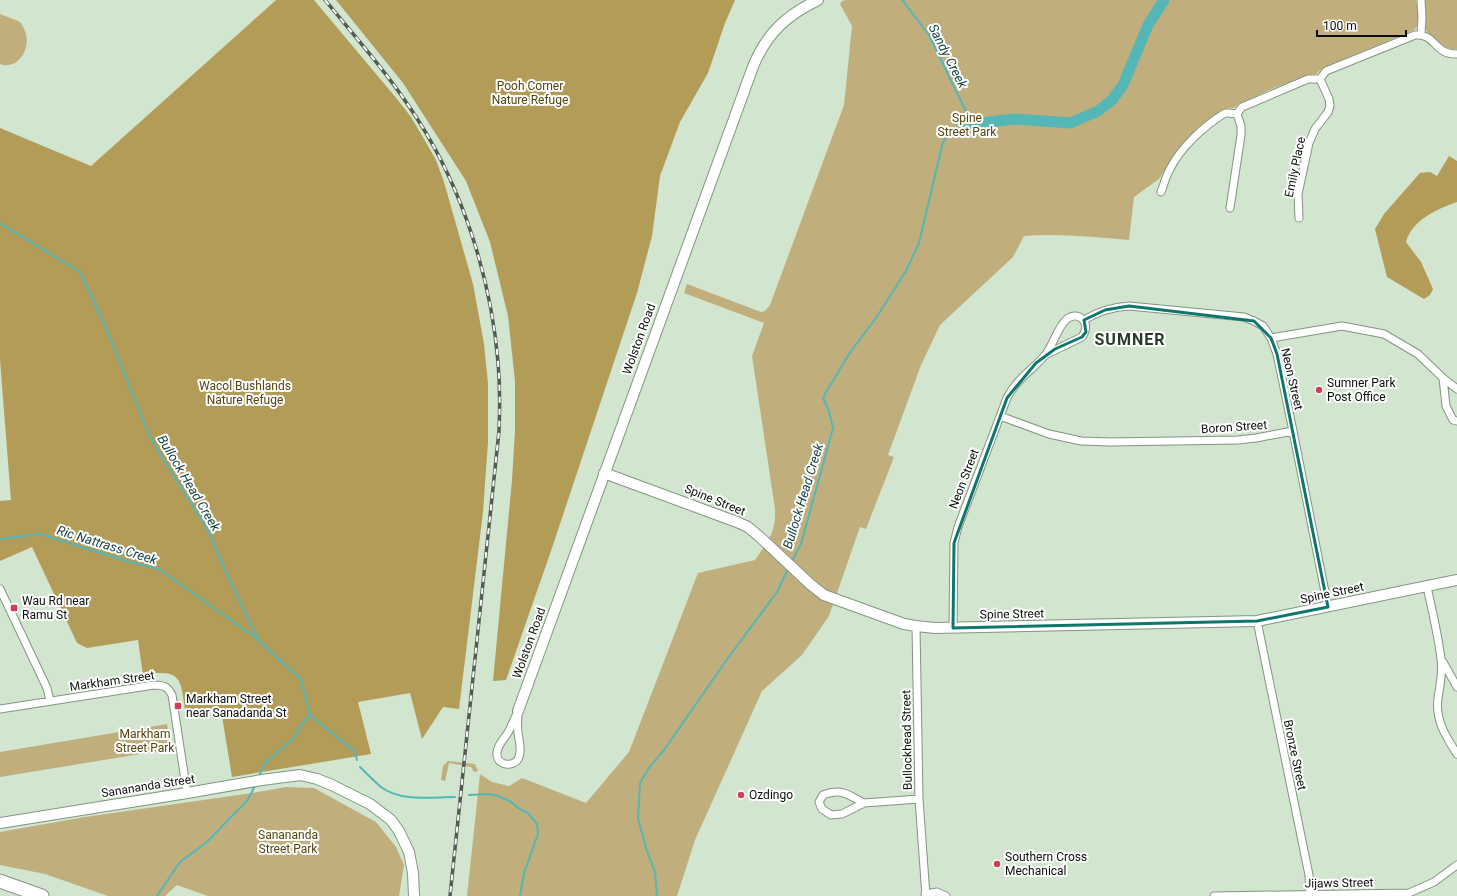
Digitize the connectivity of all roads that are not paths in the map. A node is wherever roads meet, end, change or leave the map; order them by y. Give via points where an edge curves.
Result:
1 (818, 0) edge
2 (1421, 0) edge
3 (1421, 34) junction
4 (1457, 54) edge
5 (1320, 79) junction
6 (1237, 114) junction
7 (1161, 192) dead end
8 (1230, 208) dead end
9 (1299, 218) dead end
10 (1084, 320) junction
11 (1271, 338) junction
12 (1045, 355) junction
13 (1443, 378) junction
14 (1457, 389) edge
15 (1000, 416) junction
16 (1457, 422) edge
17 (1293, 431) junction
18 (604, 473) junction
19 (1457, 580) edge
20 (1427, 587) junction
21 (0, 589) edge
22 (1328, 607) junction
23 (1257, 621) junction
24 (916, 626) junction
25 (954, 628) junction
26 (1442, 660) junction
27 (1457, 687) edge
28 (50, 701) junction
29 (0, 709) edge
30 (518, 711) junction
31 (1457, 754) edge
32 (187, 794) junction
33 (919, 799) junction
34 (864, 803) junction
35 (0, 823) edge
36 (1457, 865) edge
37 (0, 881) edge
38 (1310, 894) junction
39 (926, 895) edge
40 (42, 896) edge
41 (414, 896) edge
42 (946, 896) edge
43 (1214, 896) edge

1 - 18 street, Wolston Road via 794,13 775,29 754,64
2 - 3 street
3 - 4 street via 1444,52
3 - 5 street via 1409,36 1326,71
5 - 6 street via 1308,79 1242,107
5 - 9 street, Emily Place via 1330,106 1309,143 1298,194
6 - 7 street via 1225,114 1196,135 1170,167
6 - 8 street via 1241,135
10 - 11 street, Neon Street via 1105,310 1129,306 1233,316 1263,326
10 - 12 street, Neon Street via 1086,332 1082,337
10 - 12 street, Neon Street via 1072,317 1066,320
11 - 13 street via 1342,326 1384,334 1418,354
11 - 17 street, Neon Street
12 - 15 street, Neon Street via 1011,390
13 - 14 street
13 - 16 street via 1446,406 1453,420
15 - 17 street, Boron Street via 1065,439 1096,442 1238,440
15 - 25 street, Neon Street via 954,543
17 - 22 street
18 - 24 street, Spine Street via 733,520 748,528 775,550 824,595
18 - 30 street, Wolston Road
19 - 20 street, Spine Street
20 - 22 street, Spine Street
20 - 26 street
21 - 28 street via 47,688
22 - 23 street, Spine Street
23 - 25 street, Spine Street
23 - 38 street, Bronze Street via 1307,868
24 - 25 street, Spine Street
24 - 33 street, Bullockhead Street
26 - 27 street
26 - 31 street via 1438,699 1440,721 1443,732
28 - 29 street, Markham Street
28 - 32 street, Markham Street via 154,685 163,685 169,689
30 - 30 street, Wolston Road via 521,752 519,759 508,765 498,759 498,748
32 - 35 street, Sanananda Street
32 - 41 street, Sanananda Street via 300,775 332,785 370,804 391,820 409,852
33 - 34 street
33 - 39 street, Bullockhead Street
34 - 34 street via 842,814 831,815 822,809 819,802 823,795 834,791 842,792
36 - 38 street, Jijaws Street via 1434,882 1409,893
37 - 40 highway
38 - 43 street, Jijaws Street
39 - 42 street via 937,892

